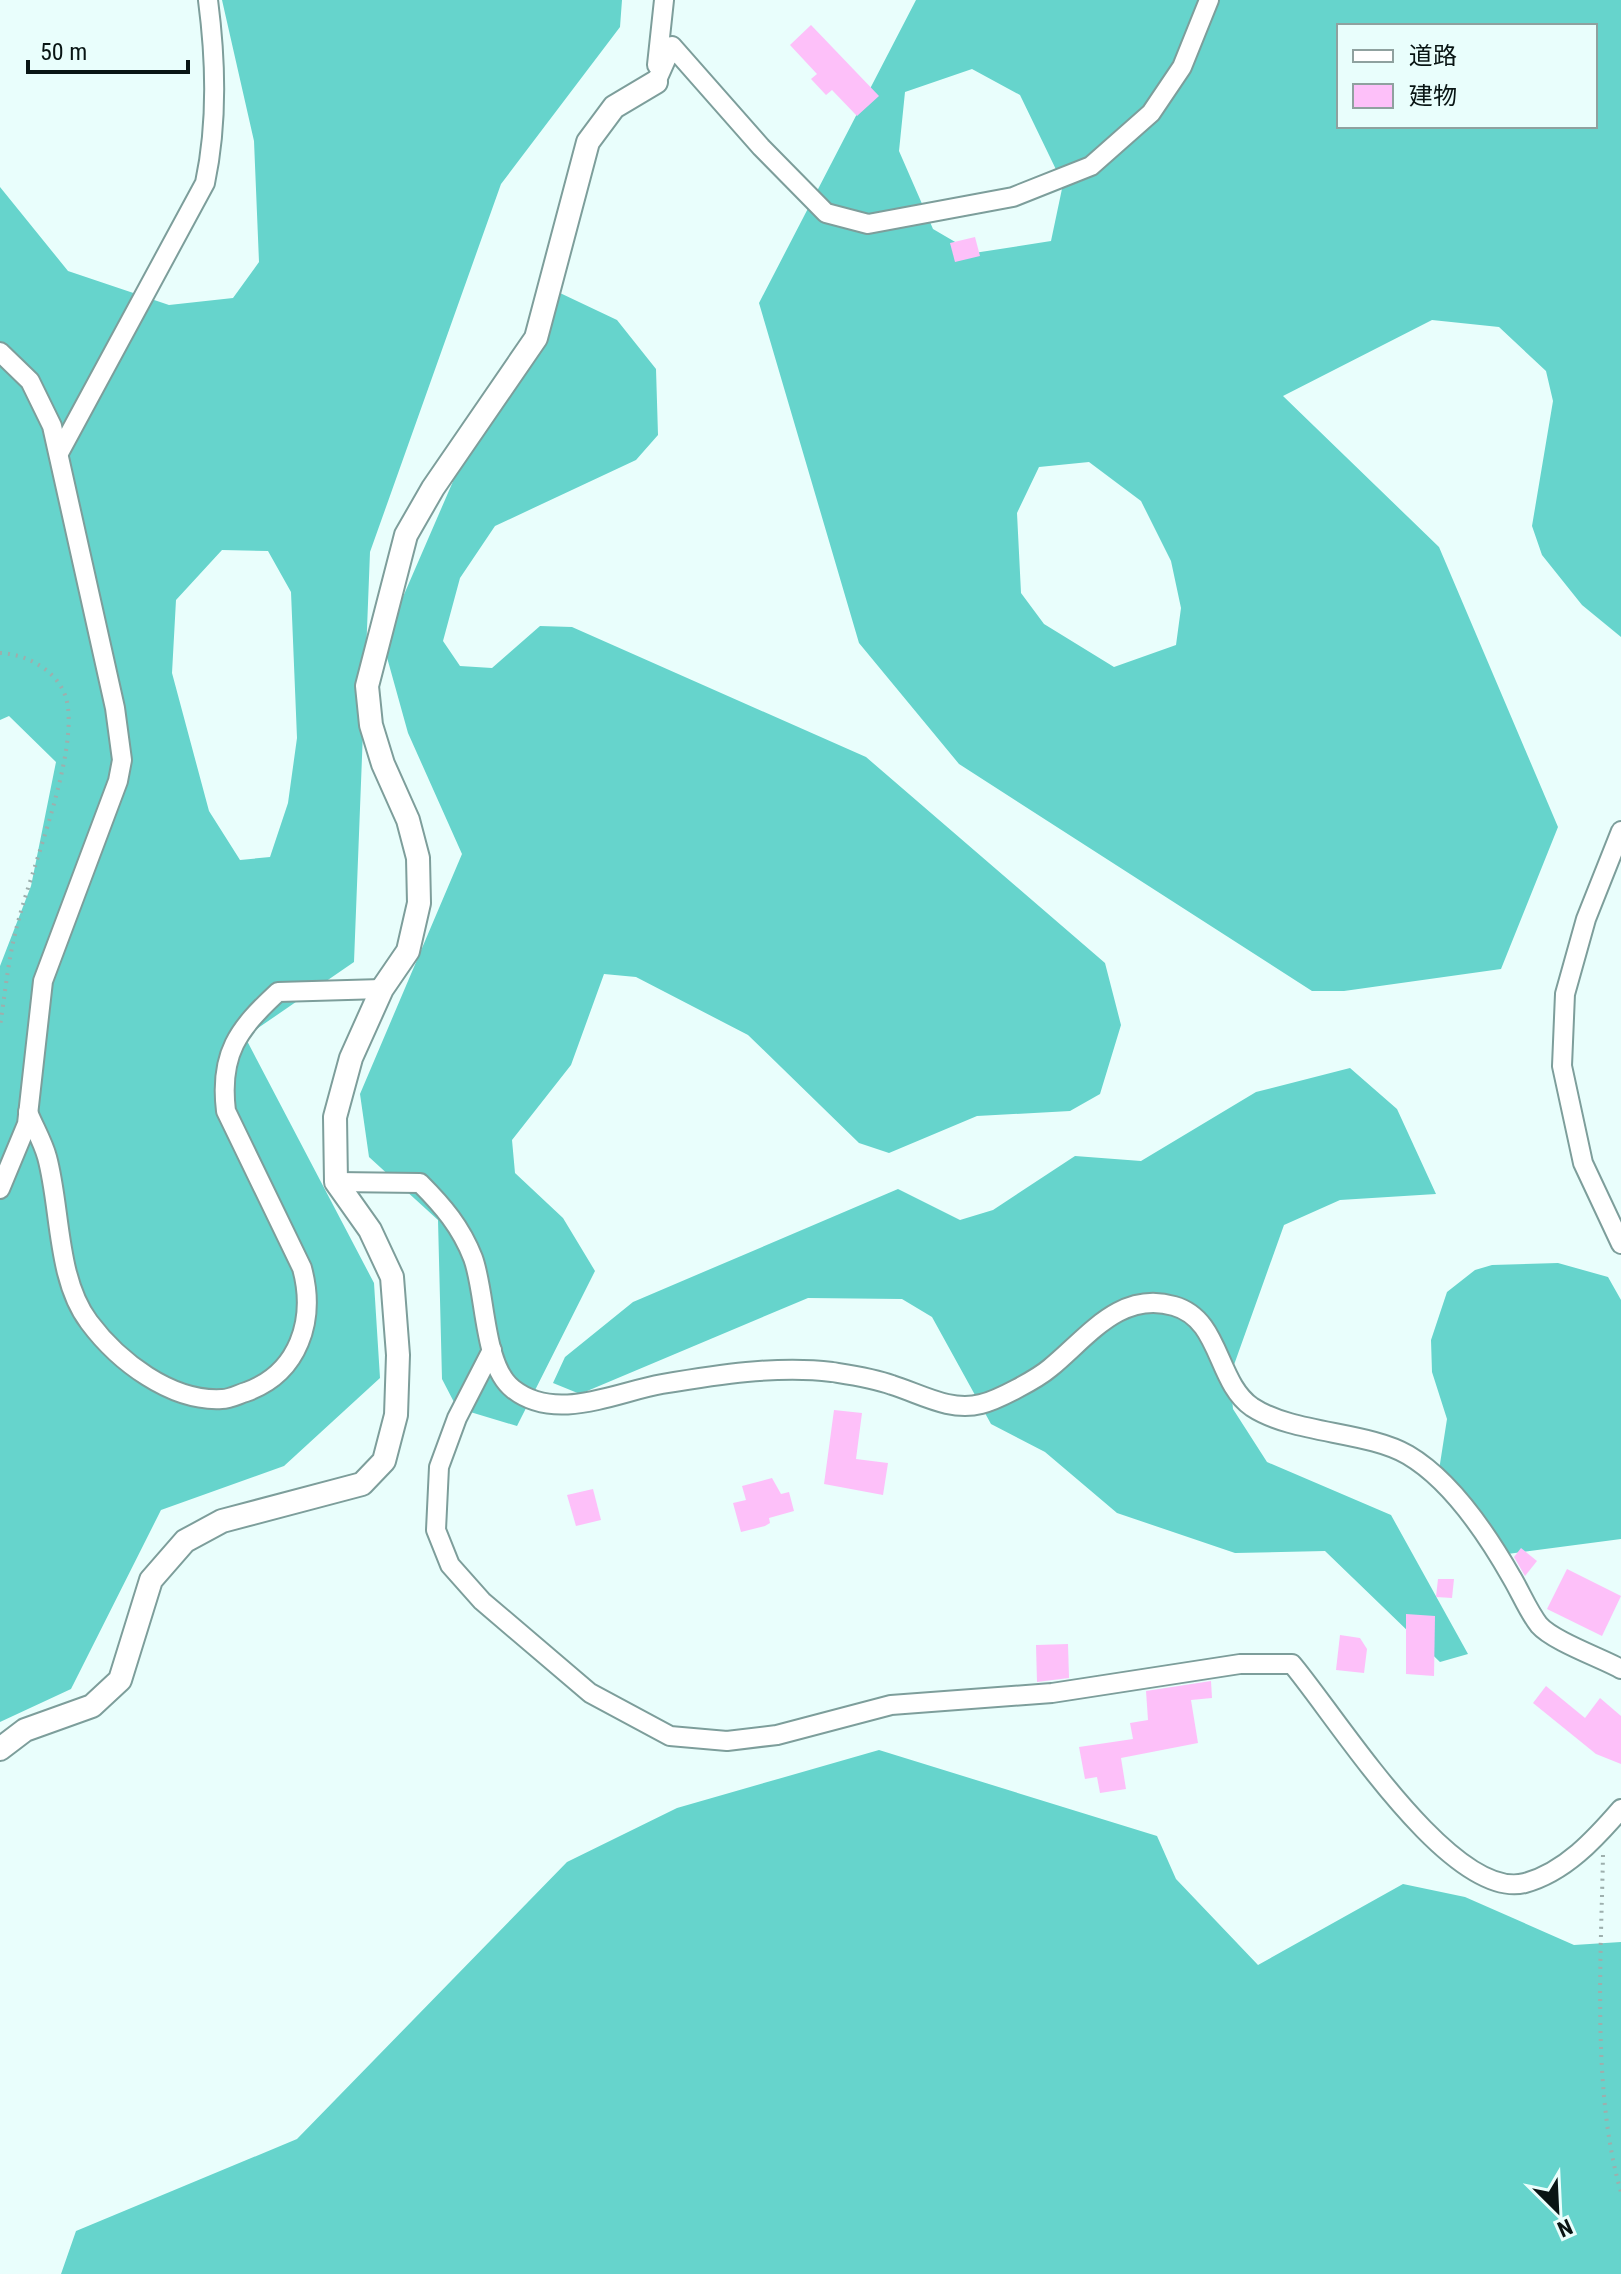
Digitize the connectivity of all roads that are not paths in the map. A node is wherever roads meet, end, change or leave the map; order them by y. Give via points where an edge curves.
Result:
1 (208, 0) edge
2 (664, 0) edge
3 (1209, 0) edge
4 (656, 82) junction
5 (0, 352) edge
6 (59, 453) junction
7 (1621, 831) edge
8 (382, 989) junction
9 (28, 1112) junction
10 (336, 1182) junction
11 (0, 1189) edge
12 (1621, 1244) edge
13 (492, 1350) junction
14 (1621, 1669) edge
15 (0, 1749) edge
16 (1621, 1809) edge

1 - 6 street via 215,54 213,144 205,183
2 - 4 street
3 - 4 street via 1182,67 1151,113 1091,166 1013,197 909,219 868,224 826,213 672,46
4 - 8 street via 614,107 588,142 536,338 406,535 367,686 371,725 418,858 419,903 408,951
5 - 6 street via 30,381
6 - 9 street via 122,760 43,981
7 - 12 street via 1586,919 1565,994 1562,1066 1583,1163
8 - 9 street via 278,992 246,1022 229,1054 223,1085 226,1111 308,1289 306,1325 291,1360 267,1384 223,1399 191,1394 126,1362 87,1320 64,1262 47,1156
8 - 10 street via 351,1058 335,1117
9 - 11 street
10 - 13 street via 420,1183 451,1215 474,1260
10 - 15 street via 370,1230 392,1277 396,1415 384,1461 362,1484 222,1521 185,1541 151,1580 120,1680 92,1706 25,1730
13 - 14 street via 508,1386 527,1399 562,1404 601,1402 658,1385 774,1370 830,1372 888,1383 950,1406 982,1404 1046,1371 1104,1319 1134,1304 1175,1306 1202,1324 1237,1392 1252,1407 1407,1454 1486,1532 1540,1626
13 - 16 street via 439,1467 436,1530 450,1565 482,1601 590,1693 670,1736 727,1741 777,1735 891,1705 1052,1693 1240,1664 1292,1664 1388,1791 1467,1869 1502,1884 1524,1883 1557,1871

